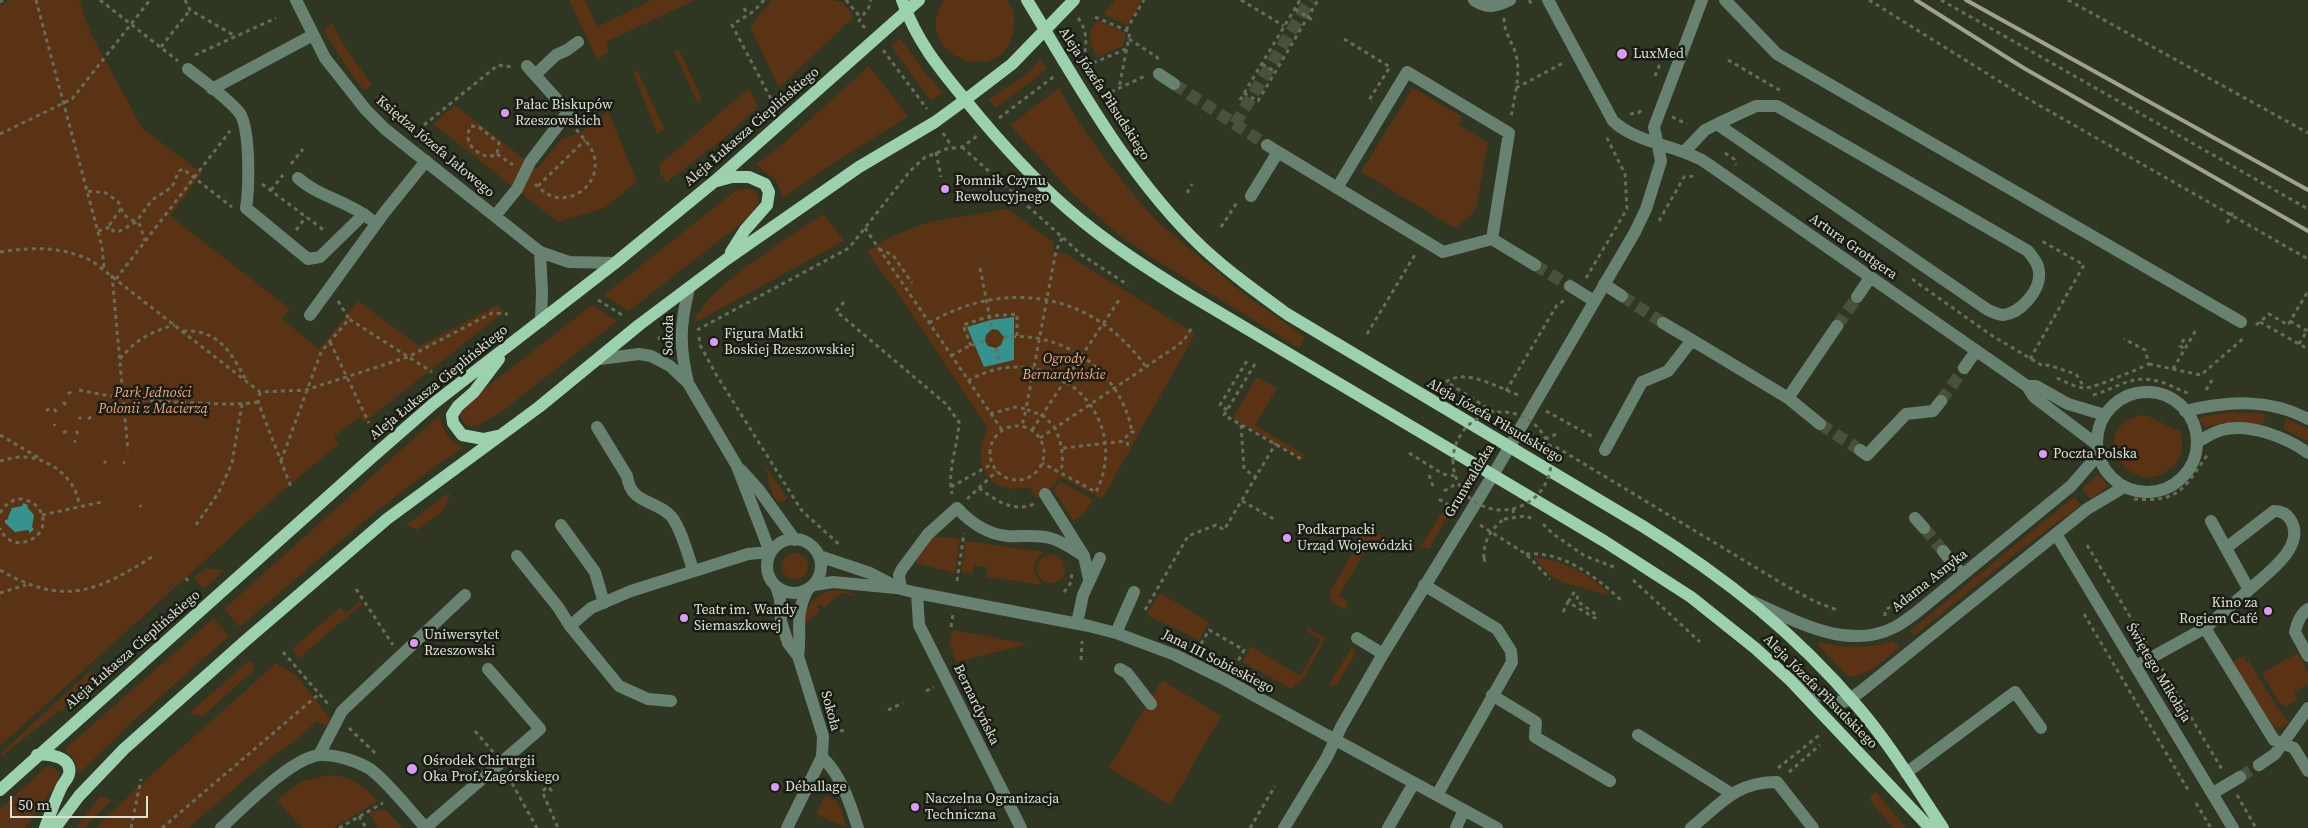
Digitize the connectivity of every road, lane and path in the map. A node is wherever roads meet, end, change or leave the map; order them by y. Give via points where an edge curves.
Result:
1 (3, 0) edge
2 (36, 0) edge
3 (100, 0) edge
4 (150, 0) edge
5 (185, 0) edge
6 (296, 0) edge
7 (764, 0) edge
8 (846, 0) edge
9 (871, 0) edge
10 (919, 0) edge
11 (1026, 0) edge
12 (1074, 0) edge
13 (1144, 0) edge
14 (1241, 0) edge
15 (1300, 0) edge
16 (1318, 0) edge
17 (1474, 0) edge
18 (1529, 0) edge
19 (1548, 0) edge
20 (1702, 0) edge
21 (1725, 0) edge
22 (1869, 0) edge
23 (1941, 0) edge
24 (2068, 0) edge
25 (0, 2) edge
26 (1507, 2) edge
27 (904, 6) edge
28 (744, 8) dead end
29 (1294, 9) junction
30 (190, 10) junction
31 (1536, 11) dead end
32 (748, 15) junction
33 (1095, 17) dead end
34 (1308, 17) junction
35 (276, 18) dead end
36 (861, 18) junction
37 (1079, 19) dead end
38 (1314, 21) dead end
39 (131, 24) junction
40 (863, 25) dead end
41 (1284, 26) junction
42 (1045, 30) junction
43 (1126, 30) junction
44 (313, 35) junction
45 (235, 36) junction
46 (1128, 39) junction
47 (1344, 39) dead end
48 (578, 42) dead end
49 (161, 48) junction
50 (1126, 49) junction
51 (885, 52) dead end
52 (1559, 54) dead end
53 (1084, 57) dead end
54 (1158, 57) dead end
55 (1662, 61) dead end
56 (1093, 63) dead end
57 (1563, 63) junction
58 (188, 64) junction
59 (1262, 64) junction
60 (526, 69) junction
61 (1568, 71) dead end
62 (1276, 72) junction
63 (1159, 74) dead end
64 (1053, 77) dead end
65 (1133, 82) dead end
66 (1652, 83) dead end
67 (1174, 84) tunnel mouth
68 (1119, 88) junction
69 (1516, 88) junction
70 (212, 89) junction
71 (1111, 92) dead end
72 (1244, 93) junction
73 (1372, 96) dead end
74 (771, 99) dead end
75 (966, 100) junction
76 (1240, 100) dead end
77 (64, 104) junction
78 (924, 106) dead end
79 (1645, 106) dead end
80 (1621, 110) dead end
81 (1668, 115) dead end
82 (242, 116) junction
83 (565, 116) junction
84 (1001, 117) dead end
85 (1687, 124) dead end
86 (1717, 124) junction
87 (424, 125) dead end
88 (1509, 133) junction
89 (2308, 133) edge
90 (0, 134) edge
91 (1605, 134) dead end
92 (947, 139) dead end
93 (585, 140) junction
94 (970, 142) dead end
95 (1657, 142) junction
96 (1267, 145) tunnel mouth
97 (952, 147) junction
98 (962, 147) junction
99 (1685, 151) junction
100 (936, 152) junction
101 (1278, 152) junction
102 (497, 154) junction
103 (426, 161) junction
104 (248, 172) junction
105 (524, 174) junction
106 (195, 177) junction
107 (941, 177) dead end
108 (298, 178) dead end
109 (1702, 180) dead end
110 (715, 181) junction
111 (1192, 184) dead end
112 (538, 186) junction
113 (1337, 188) junction
114 (88, 191) junction
115 (1187, 193) dead end
116 (1251, 196) dead end
117 (229, 205) dead end
118 (121, 209) junction
119 (2308, 209) edge
120 (2234, 210) dead end
121 (1230, 213) dead end
122 (364, 214) junction
123 (2231, 215) junction
124 (495, 216) junction
125 (136, 222) junction
126 (2227, 223) dead end
127 (376, 224) junction
128 (1657, 224) dead end
129 (110, 228) junction
130 (865, 228) junction
131 (1221, 228) dead end
132 (98, 231) junction
133 (1062, 238) junction
134 (1492, 239) junction
135 (145, 240) junction
136 (337, 240) junction
137 (1424, 240) junction
138 (879, 249) junction
139 (0, 252) edge
140 (540, 252) junction
141 (726, 259) junction
142 (2308, 259) edge
143 (615, 263) junction
144 (1535, 265) tunnel mouth
145 (104, 268) junction
146 (980, 268) dead end
147 (112, 275) junction
148 (1870, 278) junction
149 (116, 279) junction
150 (912, 283) dead end
151 (1604, 284) junction
152 (1128, 285) dead end
153 (689, 288) junction
154 (1574, 288) junction
155 (2308, 291) edge
156 (1622, 296) tunnel mouth
157 (1121, 297) dead end
158 (1857, 298) tunnel mouth
159 (598, 300) dead end
160 (987, 300) junction
161 (1047, 300) junction
162 (1594, 301) junction
163 (844, 302) dead end
164 (508, 314) dead end
165 (310, 315) dead end
166 (624, 316) dead end
167 (990, 318) junction
168 (541, 321) junction
169 (2290, 321) junction
170 (2241, 322) dead end
171 (2260, 322) junction
172 (1103, 323) junction
173 (1663, 323) tunnel mouth
174 (929, 324) junction
175 (175, 325) junction
176 (1193, 326) dead end
177 (1837, 326) tunnel mouth
178 (698, 329) junction
179 (992, 329) dead end
180 (2194, 329) dead end
181 (2253, 329) dead end
182 (2307, 330) edge
183 (183, 331) junction
184 (692, 333) dead end
185 (1367, 334) dead end
186 (1016, 336) junction
187 (2246, 336) dead end
188 (658, 337) dead end
189 (1004, 337) dead end
190 (1040, 337) junction
191 (2124, 339) dead end
192 (2184, 339) dead end
193 (1692, 340) junction
194 (985, 341) dead end
195 (330, 342) junction
196 (664, 342) dead end
197 (2299, 344) junction
198 (973, 345) junction
199 (996, 348) dead end
200 (2185, 349) junction
201 (2308, 349) edge
202 (504, 350) junction
203 (1976, 351) junction
204 (1082, 355) junction
205 (951, 356) junction
206 (408, 357) junction
207 (120, 359) junction
208 (600, 359) junction
209 (1248, 359) dead end
210 (999, 362) dead end
211 (1255, 364) dead end
212 (2149, 364) junction
213 (1146, 366) junction
214 (1034, 367) junction
215 (1964, 368) tunnel mouth
216 (2173, 369) junction
217 (432, 372) dead end
218 (2044, 372) dead end
219 (347, 376) junction
220 (2051, 376) dead end
221 (2212, 380) dead end
222 (968, 381) junction
223 (1065, 381) junction
224 (247, 382) junction
225 (688, 383) junction
226 (2027, 386) junction
227 (2084, 387) junction
228 (1115, 388) junction
229 (79, 390) dead end
230 (306, 390) junction
231 (72, 391) dead end
232 (1506, 391) junction
233 (260, 392) junction
234 (68, 394) dead end
235 (2195, 394) dead end
236 (2201, 394) dead end
237 (1521, 396) dead end
238 (2089, 396) dead end
239 (123, 398) junction
240 (1788, 398) junction
241 (1941, 401) tunnel mouth
242 (258, 402) junction
243 (242, 404) junction
244 (1090, 404) junction
245 (50, 408) dead end
246 (1550, 408) dead end
247 (1026, 409) junction
248 (1226, 410) junction
249 (46, 411) dead end
250 (1545, 411) dead end
251 (2185, 411) junction
252 (1495, 413) junction
253 (1550, 413) junction
254 (990, 414) junction
255 (1042, 415) junction
256 (2105, 415) junction
257 (92, 416) dead end
258 (88, 419) dead end
259 (2308, 419) edge
260 (370, 422) dead end
261 (1241, 424) junction
262 (1820, 424) tunnel mouth
263 (1022, 426) junction
264 (597, 427) dead end
265 (1055, 428) junction
266 (68, 430) dead end
267 (1002, 430) junction
268 (1032, 430) junction
269 (63, 433) dead end
270 (0, 434) edge
271 (1557, 434) dead end
272 (1588, 434) dead end
273 (502, 435) junction
274 (1040, 438) junction
275 (1545, 439) junction
276 (1126, 441) junction
277 (2197, 442) junction
278 (1104, 443) junction
279 (1276, 443) junction
280 (1548, 445) junction
281 (1128, 446) dead end
282 (1509, 447) junction
283 (1063, 448) junction
284 (1605, 450) dead end
285 (1860, 450) dead end
286 (2097, 450) junction
287 (2210, 450) dead end
288 (128, 451) dead end
289 (1409, 453) dead end
290 (2308, 454) edge
291 (1304, 460) dead end
292 (0, 461) edge
293 (281, 461) junction
294 (46, 462) junction
295 (1042, 463) junction
296 (992, 464) junction
297 (737, 466) junction
298 (997, 471) junction
299 (1061, 472) junction
300 (1429, 475) dead end
301 (1492, 475) junction
302 (1455, 476) junction
303 (1256, 477) junction
304 (1458, 483) junction
305 (292, 487) dead end
306 (951, 487) junction
307 (1434, 489) dead end
308 (1444, 490) dead end
309 (2127, 493) junction
310 (1045, 494) dead end
311 (1242, 501) junction
312 (102, 502) dead end
313 (1036, 504) dead end
314 (79, 506) junction
315 (1513, 509) junction
316 (0, 513) edge
317 (961, 513) junction
318 (42, 516) junction
319 (1514, 516) junction
320 (1915, 518) dead end
321 (1274, 519) dead end
322 (2212, 521) dead end
323 (196, 525) dead end
324 (561, 526) dead end
325 (0, 528) edge
326 (1924, 528) tunnel mouth
327 (2056, 534) junction
328 (1495, 535) dead end
329 (795, 540) junction
330 (2087, 544) dead end
331 (843, 548) dead end
332 (2226, 548) junction
333 (1944, 551) tunnel mouth
334 (770, 552) junction
335 (1526, 554) junction
336 (156, 555) dead end
337 (517, 556) dead end
338 (819, 556) junction
339 (1084, 556) junction
340 (1100, 558) dead end
341 (1485, 560) dead end
342 (1070, 567) dead end
343 (1617, 569) dead end
344 (0, 570) edge
345 (693, 570) junction
346 (1962, 575) junction
347 (1629, 576) dead end
348 (1090, 579) junction
349 (1550, 579) dead end
350 (956, 582) dead end
351 (27, 585) junction
352 (1424, 585) junction
353 (776, 586) junction
354 (811, 588) junction
355 (901, 588) junction
356 (356, 589) dead end
357 (2248, 590) junction
358 (1064, 592) dead end
359 (1134, 592) dead end
360 (0, 593) edge
361 (917, 593) junction
362 (465, 595) dead end
363 (1749, 600) junction
364 (1622, 601) dead end
365 (1568, 602) junction
366 (604, 603) junction
367 (2308, 609) edge
368 (1837, 610) dead end
369 (1563, 612) dead end
370 (953, 613) dead end
371 (2084, 613) dead end
372 (1140, 617) dead end
373 (1077, 623) junction
374 (570, 626) junction
375 (951, 627) dead end
376 (2205, 628) junction
377 (1116, 633) junction
378 (1230, 634) dead end
379 (1357, 638) dead end
380 (1226, 640) junction
381 (1082, 641) dead end
382 (1700, 642) dead end
383 (1202, 644) dead end
384 (2150, 650) dead end
385 (1383, 654) junction
386 (400, 655) junction
387 (798, 656) junction
388 (2308, 656) edge
389 (1081, 660) dead end
390 (2158, 662) dead end
391 (1237, 663) dead end
392 (2136, 666) junction
393 (488, 669) dead end
394 (1120, 669) dead end
395 (1789, 679) junction
396 (319, 694) dead end
397 (1492, 695) junction
398 (1850, 698) junction
399 (672, 701) dead end
400 (902, 703) dead end
401 (1151, 704) dead end
402 (2308, 708) edge
403 (888, 710) dead end
404 (2041, 728) dead end
405 (846, 730) dead end
406 (840, 732) dead end
407 (1828, 733) dead end
408 (1638, 735) dead end
409 (1335, 740) junction
410 (2284, 743) junction
411 (1820, 745) dead end
412 (37, 755) junction
413 (319, 755) junction
414 (822, 757) junction
415 (2259, 765) tunnel mouth
416 (2308, 771) edge
417 (1906, 773) junction
418 (1776, 776) junction
419 (2226, 777) dead end
420 (2240, 777) tunnel mouth
421 (141, 779) dead end
422 (1610, 781) dead end
423 (1414, 783) junction
424 (1275, 786) dead end
425 (0, 790) edge
426 (552, 791) dead end
427 (2190, 793) dead end
428 (2213, 793) junction
429 (1732, 794) junction
430 (2236, 794) dead end
431 (1437, 795) junction
432 (385, 800) dead end
433 (2196, 803) dead end
434 (1464, 810) junction
435 (359, 816) junction
436 (46, 828) edge
437 (55, 828) edge
438 (131, 828) edge
439 (162, 828) edge
440 (221, 828) edge
441 (339, 828) edge
442 (366, 828) edge
443 (426, 828) edge
444 (558, 828) edge
445 (788, 828) edge
446 (858, 828) edge
447 (1021, 828) edge
448 (1250, 828) edge
449 (1284, 828) edge
450 (1388, 828) edge
451 (1456, 828) edge
452 (1497, 828) edge
453 (1691, 828) edge
454 (1813, 828) edge
455 (1930, 828) edge
456 (1944, 828) edge
457 (2211, 828) edge
458 (2234, 828) edge
459 (2256, 828) edge

1 - 25 path
2 - 77 path
3 - 39 path
4 - 39 path
5 - 30 path
6 - 44 street, Księdza Józefa Jałowego
7 - 32 path
8 - 36 path
9 - 36 path
10 - 27 main road, Aleja Łukasza Cieplińskiego
11 - 42 main road, Aleja Józefa Piłsudskiego
12 - 42 main road
13 - 43 path
14 - 41 path
15 - 29 path
16 - 34 path
17 - 26 street via 1497,7
18 - 31 path
19 - 95 street, Artura Grottgera via 1613,121 1620,128
20 - 95 street, Grunwaldzka via 1654,126
21 - 170 street via 1777,54
22 - 123 path via 2023,96
23 - 119 path
24 - 89 path
26 - 69 path via 1504,29 1516,56
27 - 75 main road, Aleja Józefa Piłsudskiego via 930,56
27 - 110 main road, Aleja Łukasza Cieplińskiego
28 - 32 path
29 - 34 path
29 - 41 path
30 - 45 path
30 - 49 path
32 - 74 path via 732,25
33 - 43 path
34 - 38 path
34 - 62 path
35 - 45 path
36 - 40 path via 859,21
37 - 53 path via 1085,28
39 - 49 path
39 - 77 path
41 - 59 path
42 - 75 main road via 1012,64
42 - 282 main road, Aleja Józefa Piłsudskiego via 1136,171 1208,252 1287,314
43 - 46 path via 1130,32
44 - 70 street
44 - 103 street, Księdza Józefa Jałowego via 339,77 366,110
45 - 58 path
46 - 50 path
46 - 54 path
47 - 73 path via 1390,67
48 - 60 street
49 - 58 path
50 - 56 path
50 - 68 path
51 - 78 path
52 - 57 path
55 - 66 path
57 - 61 path
57 - 69 path
58 - 70 street
59 - 62 path
59 - 72 path
60 - 83 street via 568,112
60 - 87 path via 498,65
62 - 72 path via 1258,101
63 - 67 street
64 - 84 path
65 - 68 path
68 - 71 path
69 - 88 path
70 - 82 street
72 - 76 path
75 - 141 main road
75 - 301 main road, Aleja Józefa Piłsudskiego via 1044,187 1090,227 1138,262
77 - 90 path
77 - 114 path
79 - 80 path via 1638,113 1628,114
81 - 85 path
82 - 104 street
82 - 106 path
83 - 93 path
83 - 105 street
86 - 86 street via 1988,310 2002,315 2014,312 2024,306 2038,283 2036,262 2028,251 1777,106 1756,106
86 - 99 street via 1705,130
88 - 113 street via 1407,72
88 - 134 street
91 - 154 path via 1625,174 1627,209
92 - 97 path
93 - 112 path
93 - 112 path via 595,161 593,177 584,190 566,197 555,197
94 - 98 path
95 - 99 street, Artura Grottgera
95 - 151 street, Grunwaldzka via 1661,161 1646,209
96 - 101 street
97 - 98 path
97 - 100 path
98 - 133 path
99 - 148 street, Artura Grottgera
100 - 107 path
100 - 130 path via 910,171
101 - 113 street
101 - 116 street
102 - 102 path via 499,143 479,127 471,126 467,133 468,142 474,149 489,157
102 - 105 path
103 - 124 street, Księdza Józefa Jałowego
103 - 127 street
104 - 136 path
104 - 136 street via 246,208 308,258 320,257
105 - 112 path
105 - 124 street via 517,189
106 - 117 path
106 - 125 path via 187,170 179,171 172,187 152,200
106 - 135 path
108 - 122 street via 308,188
109 - 128 path via 1695,175 1684,177
110 - 141 main road via 749,177 765,184 769,192 767,205
110 - 143 main road, Aleja Łukasza Cieplińskiego
111 - 115 path
113 - 137 street
114 - 118 path via 106,193 119,203
114 - 132 path
118 - 125 path via 124,215
118 - 129 path via 111,220
120 - 123 path
121 - 131 path
122 - 127 street
122 - 136 street
123 - 126 path
123 - 142 path
124 - 140 street, Księdza Józefa Jałowego
125 - 129 path via 118,232
125 - 135 path
127 - 165 street
129 - 132 path
130 - 138 path
130 - 178 path via 849,248
132 - 145 path
133 - 152 path via 1082,256
133 - 161 path via 1056,251
134 - 137 street via 1443,252
134 - 144 street
135 - 149 path
137 - 185 path
138 - 150 path via 893,255
138 - 174 path
139 - 145 path via 64,250
140 - 143 street, Księdza Józefa Jałowego via 569,262
140 - 168 street
141 - 153 main road
143 - 168 main road, Aleja Łukasza Cieplińskiego
145 - 147 path
146 - 160 path
147 - 149 path
147 - 207 path
148 - 158 street
148 - 203 street, Artura Grottgera
149 - 175 path
151 - 156 street
151 - 162 street, Grunwaldzka
153 - 208 main road
153 - 225 street, Sokoła via 681,322 681,355
154 - 162 street
154 - 232 path via 1572,297 1557,305
155 - 169 path
157 - 172 path
159 - 166 path
160 - 161 path via 1018,297
160 - 167 path
160 - 174 path via 955,309
161 - 172 path via 1075,308
161 - 190 path
162 - 282 street, Grunwaldzka
163 - 306 path via 836,311 946,404 959,422 949,475
164 - 206 path via 492,313
167 - 179 path
167 - 186 path via 1017,314
167 - 198 path via 963,325
168 - 202 main road, Aleja Łukasza Cieplińskiego
169 - 171 path via 2288,325 2269,314
169 - 182 path
171 - 181 path
171 - 197 path
172 - 204 path
172 - 213 path via 1128,344
173 - 193 street
174 - 205 path
175 - 183 path
175 - 207 path via 139,340
176 - 213 path via 1177,346
177 - 240 street
178 - 184 path
178 - 331 path via 700,346 714,371 802,511
180 - 200 path
182 - 197 path
183 - 224 path
183 - 224 path via 200,332 221,344 234,358
186 - 189 path
186 - 190 path
187 - 216 path via 2201,375
188 - 196 path
190 - 204 path
190 - 214 path
191 - 212 path via 2145,350
192 - 200 path via 2180,346
193 - 240 street
193 - 284 street via 1668,371 1642,382
194 - 198 path
195 - 206 path via 349,319
195 - 219 path
195 - 230 path via 321,352
197 - 201 path
198 - 205 path
199 - 210 path
200 - 216 path
202 - 273 main road via 474,392 452,415 457,430 468,437 483,439
202 - 412 main road, Aleja Łukasza Cieplińskiego via 433,404
203 - 215 street
203 - 226 street, Artura Grottgera
204 - 223 path
204 - 228 path
205 - 222 path
206 - 217 path
206 - 219 path
207 - 239 path
208 - 225 street, Sokoła via 639,354 650,356 670,366
208 - 273 main road
209 - 248 path via 1220,405
211 - 248 path
212 - 216 path
212 - 227 path
213 - 228 path
214 - 222 path via 1006,367
214 - 223 path
214 - 247 path
218 - 227 path via 2043,366 2048,365 2076,374
219 - 230 path
219 - 260 path
220 - 227 path
221 - 236 path
222 - 254 path
223 - 244 path
223 - 255 path
224 - 233 path
225 - 297 street, Sokoła
226 - 256 street, Artura Grottgera via 2036,386 2068,404
226 - 286 street, Artura Grottgera via 2034,397
228 - 244 path
228 - 276 path via 1134,432 1127,435
229 - 239 path
230 - 233 path
230 - 293 path
231 - 234 path
232 - 237 path
232 - 252 path via 1471,377 1452,377 1448,383
233 - 242 path
235 - 238 path via 2141,379 2120,383
239 - 243 path
239 - 288 path
240 - 262 street
241 - 285 street via 1933,411 1906,414 1867,455
242 - 243 path
242 - 293 path
243 - 323 path via 232,463 219,492
244 - 265 path
244 - 278 path
245 - 249 path
246 - 253 path
247 - 254 path via 1015,407
247 - 255 path
247 - 263 path
248 - 261 path via 1224,415
250 - 253 path
251 - 256 street via 2163,395 2141,392 2119,400
251 - 259 street via 2217,404 2255,403 2292,411
251 - 277 street via 2194,426
252 - 275 path, bridge via 1524,418
252 - 302 path, bridge via 1475,420 1460,435 1454,455
253 - 272 path
254 - 267 path
255 - 265 path
255 - 268 path
256 - 286 street via 2098,428
257 - 258 path
261 - 279 path
261 - 303 path via 1244,469
263 - 267 path
263 - 268 path
264 - 345 street via 627,476 633,493 671,517
265 - 274 path
265 - 283 path
266 - 269 path
267 - 296 path via 991,444
268 - 274 path
270 - 294 path
271 - 275 path
273 - 437 main road via 387,519 244,642 100,773
274 - 295 path via 1044,451
275 - 280 path, bridge
276 - 278 path
276 - 281 path
277 - 290 street via 2220,430 2246,429 2270,435
277 - 309 street via 2192,464 2176,483 2165,490
278 - 283 path
278 - 299 path via 1104,468 1096,492
279 - 291 path
279 - 303 path
280 - 315 path, bridge via 1550,468 1544,485 1533,499
280 - 368 path via 1788,587
282 - 301 street, Grunwaldzka
282 - 363 main road, Aleja Józefa Piłsudskiego via 1689,555
283 - 299 path
286 - 309 street via 2107,473
286 - 346 street, Adama Asnyka via 2070,486
287 - 309 path via 2190,483 2179,492 2149,500
289 - 302 path via 1443,474
292 - 294 path via 24,457
293 - 305 path
294 - 314 path via 68,479
295 - 298 path via 1032,476 1024,479 1007,478
295 - 299 path
296 - 298 path
296 - 306 path
297 - 329 street, Sokoła via 759,490
297 - 334 street, Sokoła
298 - 313 path via 980,487 1008,506 1023,508
300 - 307 path
301 - 352 street, Grunwaldzka
301 - 395 main road, Aleja Józefa Piłsudskiego via 1649,568 1724,622
302 - 304 path, bridge
303 - 311 path
304 - 308 path
304 - 315 path, bridge via 1467,496 1481,505 1496,510
306 - 317 path
309 - 327 street via 2087,509
310 - 339 street
311 - 321 path
311 - 372 path via 1224,530 1216,525 1188,536
312 - 314 path
314 - 318 path
315 - 319 path
316 - 318 path via 12,501 22,499 38,507
317 - 339 street via 987,530 1005,536 1052,538
317 - 350 path
317 - 355 street via 928,534 899,574
318 - 325 path via 39,533 24,543 15,543 7,538
319 - 341 path, bridge via 1504,519 1489,533
319 - 343 path via 1537,520 1585,556
320 - 326 street
322 - 332 street
324 - 366 street via 595,572
327 - 392 street, Świętego Mikołaja
327 - 398 street
328 - 335 path
329 - 334 street via 780,542
329 - 338 street via 814,547
330 - 384 path
332 - 357 street
332 - 357 street via 2274,511 2280,511 2294,525 2295,539 2281,561
333 - 346 street
334 - 345 street via 748,554
334 - 353 street via 767,570
335 - 349 path
335 - 364 path via 1554,557 1583,569
336 - 351 path via 96,587 71,591
337 - 374 street via 558,606
338 - 354 street via 820,574
338 - 355 street, Jana III Sobieskiego via 870,573
339 - 348 street
340 - 348 street
342 - 358 path via 1070,584
344 - 351 path
345 - 366 street
346 - 363 street, Adama Asnyka via 1894,628 1856,636 1825,632
347 - 382 path
348 - 373 street
351 - 360 path
352 - 385 street, Grunwaldzka
352 - 397 street via 1497,629 1506,640 1512,662
353 - 354 street via 792,593
353 - 387 street, Sokoła via 781,621 788,643
354 - 355 street, Jana III Sobieskiego via 833,582
354 - 387 street, Sokoła via 801,602
355 - 361 street, Jana III Sobieskiego
356 - 386 path
357 - 376 street
359 - 377 street
361 - 373 street, Jana III Sobieskiego
361 - 447 street, Bernardyńska via 919,624
362 - 386 street
363 - 398 main road, Aleja Józefa Piłsudskiego via 1802,645
365 - 365 path via 1577,591 1577,601 1597,615 1595,618
365 - 369 path
366 - 374 street via 591,608
367 - 388 street via 2298,621 2295,632
370 - 375 path
371 - 427 path
373 - 377 street, Jana III Sobieskiego
374 - 399 street via 619,686 648,699
376 - 392 street
376 - 410 street via 2274,740
377 - 409 street, Jana III Sobieskiego via 1175,655
378 - 380 path
379 - 385 street
380 - 383 path via 1209,630
380 - 391 path via 1244,650
381 - 389 path
385 - 409 street, Grunwaldzka
386 - 413 street via 337,716
387 - 414 street, Sokoła via 822,736
390 - 419 path
392 - 428 street, Świętego Mikołaja
393 - 443 street via 540,729
394 - 401 street
395 - 398 street via 1832,700 1842,702
395 - 455 main road, Aleja Józefa Piłsudskiego
396 - 439 path
397 - 422 street via 1536,722 1535,737
397 - 431 street
398 - 417 main road, Aleja Józefa Piłsudskiego
400 - 403 path
402 - 410 street
404 - 417 street via 2014,692
405 - 406 path
407 - 418 path via 1823,732
408 - 429 street
409 - 423 street, Jana III Sobieskiego
409 - 449 street, Grunwaldzka
410 - 415 street
410 - 416 street via 2294,748
411 - 418 path
412 - 425 main road, Aleja Łukasza Cieplińskiego
412 - 436 main road via 58,757 69,769
413 - 440 street via 306,759 276,778
413 - 443 street via 355,762 371,770
414 - 445 street, Sokoła
414 - 446 street via 840,782
417 - 456 main road, Aleja Józefa Piłsudskiego
418 - 429 street
418 - 454 street
420 - 428 street
421 - 438 path
423 - 431 street, Jana III Sobieskiego
423 - 450 street
424 - 448 path
426 - 444 path via 548,787 542,791
428 - 458 street, Świętego Mikołaja
429 - 453 street
430 - 459 path
431 - 434 street, Jana III Sobieskiego
432 - 435 path
433 - 457 path
434 - 451 street
434 - 452 street, Jana III Sobieskiego
435 - 441 path
435 - 442 path

